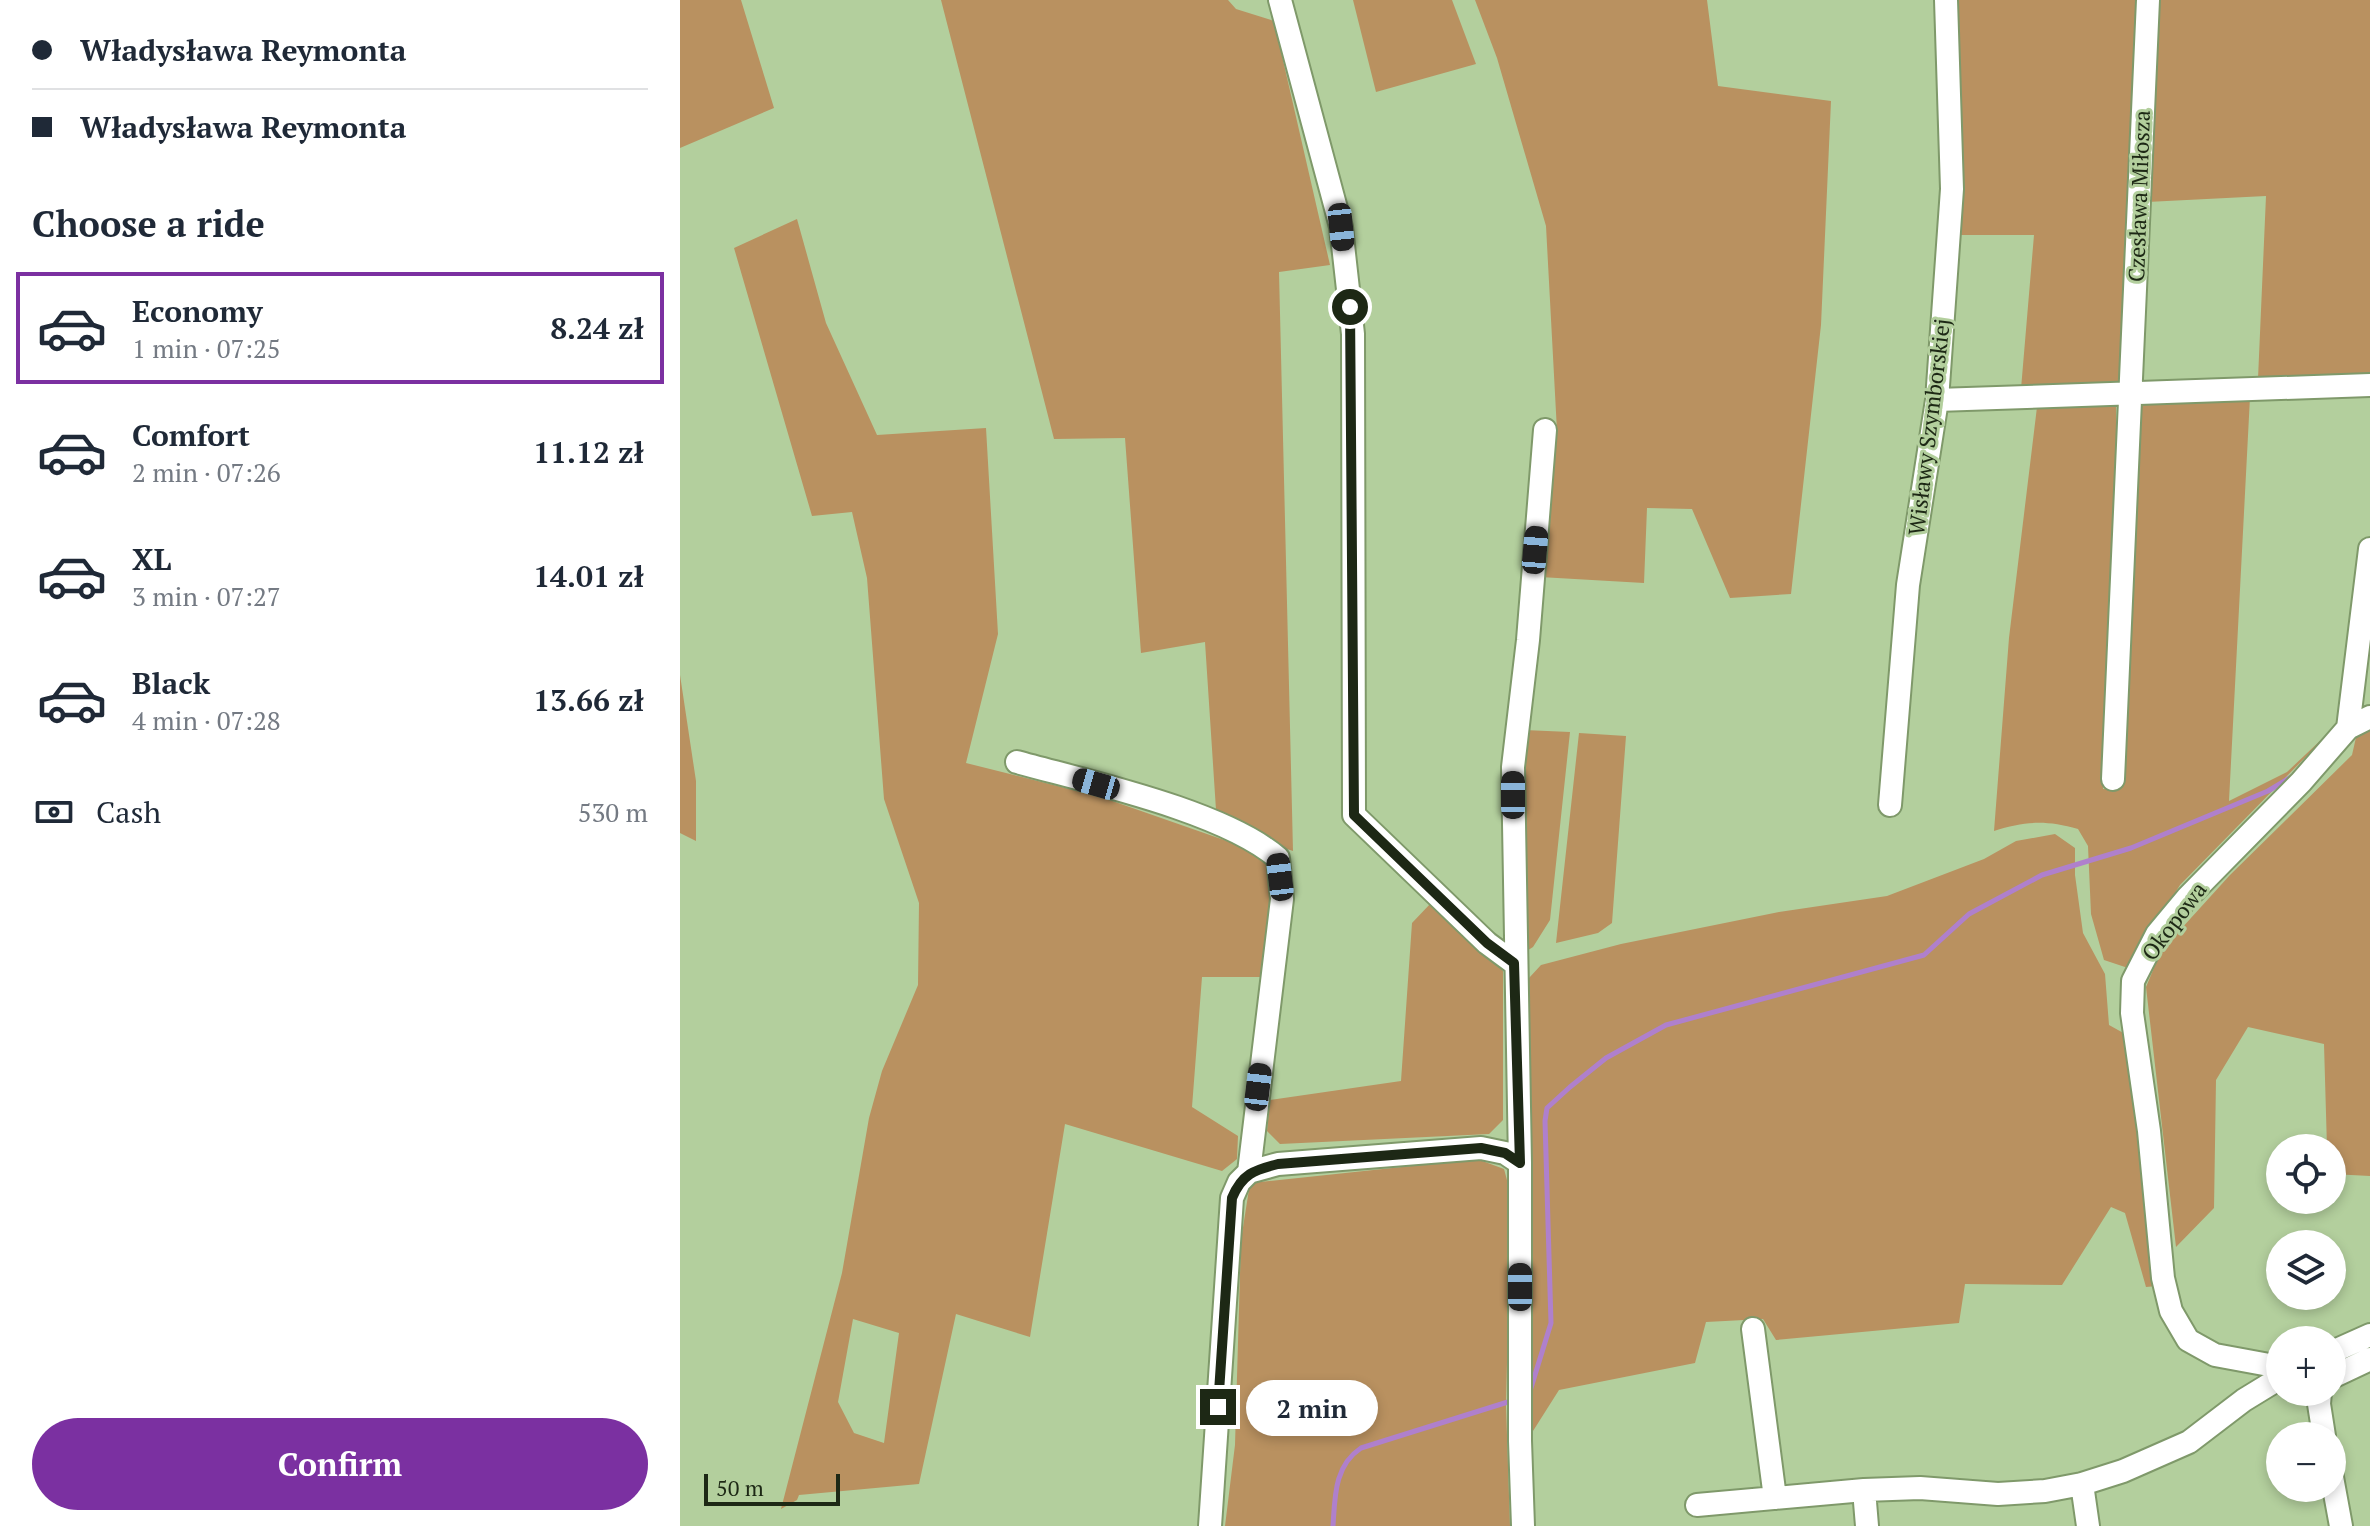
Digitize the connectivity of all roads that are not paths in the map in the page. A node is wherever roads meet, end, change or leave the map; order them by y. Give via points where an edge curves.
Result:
1 (1280, 0) edge
2 (1946, 0) edge
3 (2148, 0) edge
4 (2370, 385) edge
5 (2131, 392) junction
6 (1937, 400) junction
7 (1545, 430) dead end
8 (2370, 549) edge
9 (2370, 717) edge
10 (2348, 728) junction
11 (1017, 762) dead end
12 (2113, 779) dead end
13 (1890, 805) dead end
14 (1514, 963) junction
15 (1520, 1163) junction
16 (1249, 1172) junction
17 (1753, 1329) dead end
18 (2370, 1335) edge
19 (2346, 1346) edge
20 (2370, 1359) edge
21 (2266, 1364) edge
22 (2346, 1370) edge
23 (2266, 1387) edge
24 (2082, 1484) junction
25 (1864, 1490) junction
26 (1775, 1498) junction
27 (2337, 1502) edge
28 (1697, 1505) dead end
29 (1210, 1526) edge
30 (1523, 1526) edge
31 (1867, 1526) edge
32 (2088, 1526) edge
33 (2341, 1526) edge

1 - 14 street via 1341,227 1353,334 1354,815
2 - 6 street, Wisławy Szymborskiej via 1952,189
3 - 5 street, Czesława Miłosza
4 - 5 street
5 - 6 street
5 - 12 street, Czesława Miłosza
6 - 13 street, Wisławy Szymborskiej via 1908,585
7 - 14 street via 1513,767
8 - 10 street
9 - 10 street
10 - 21 street, Okopowa via 2187,898 2157,934 2133,981 2132,1013 2171,1311 2188,1340 2215,1355
11 - 16 street via 1123,791 1239,832 1278,858 1282,899
14 - 15 street
15 - 16 street via 1481,1148 1278,1164
15 - 30 street
16 - 29 street via 1232,1198
17 - 26 street
18 - 19 street
20 - 22 street
23 - 24 street via 2189,1442
24 - 25 street via 1998,1494
24 - 32 street
25 - 26 street
25 - 31 street
26 - 28 street
27 - 33 street

